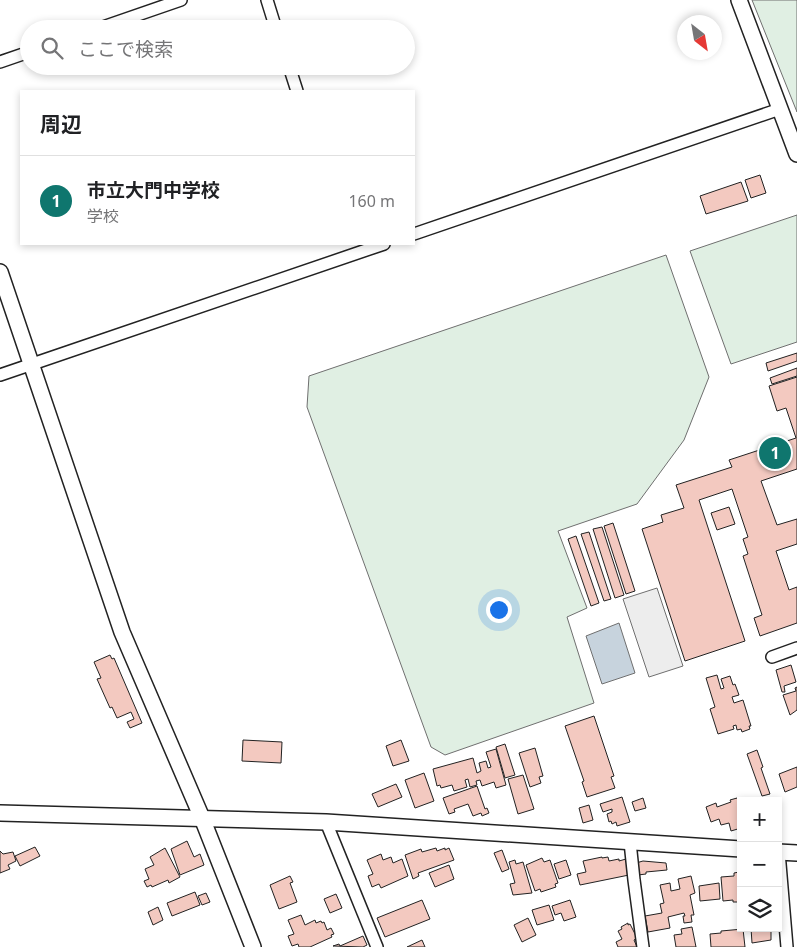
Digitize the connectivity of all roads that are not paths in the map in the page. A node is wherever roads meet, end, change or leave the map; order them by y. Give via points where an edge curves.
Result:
1 (181, 0) edge
2 (266, 0) edge
3 (738, 0) edge
4 (123, 20) edge
5 (273, 20) edge
6 (20, 55) edge
7 (0, 62) edge
8 (291, 75) edge
9 (297, 90) edge
10 (780, 109) junction
11 (797, 154) edge
12 (415, 234) edge
13 (377, 245) edge
14 (349, 249) edge
15 (0, 272) edge
16 (32, 364) junction
17 (0, 375) edge
18 (797, 648) edge
19 (772, 657) dead end
20 (0, 813) edge
21 (202, 818) junction
22 (326, 822) junction
23 (630, 842) junction
24 (737, 849) edge
25 (782, 852) edge
26 (797, 853) edge
27 (781, 887) edge
28 (253, 947) edge
29 (377, 947) edge
30 (643, 947) edge
31 (787, 947) edge

1 - 4 street
2 - 5 street
3 - 10 street
6 - 7 street
8 - 9 street
10 - 11 street
10 - 12 street
13 - 14 street
14 - 16 street
15 - 16 street
16 - 17 street
16 - 21 street via 122,632
18 - 19 street
20 - 21 street
21 - 22 street
21 - 28 street
22 - 23 street
22 - 29 street
23 - 24 street
23 - 30 street
25 - 26 street
27 - 31 street

